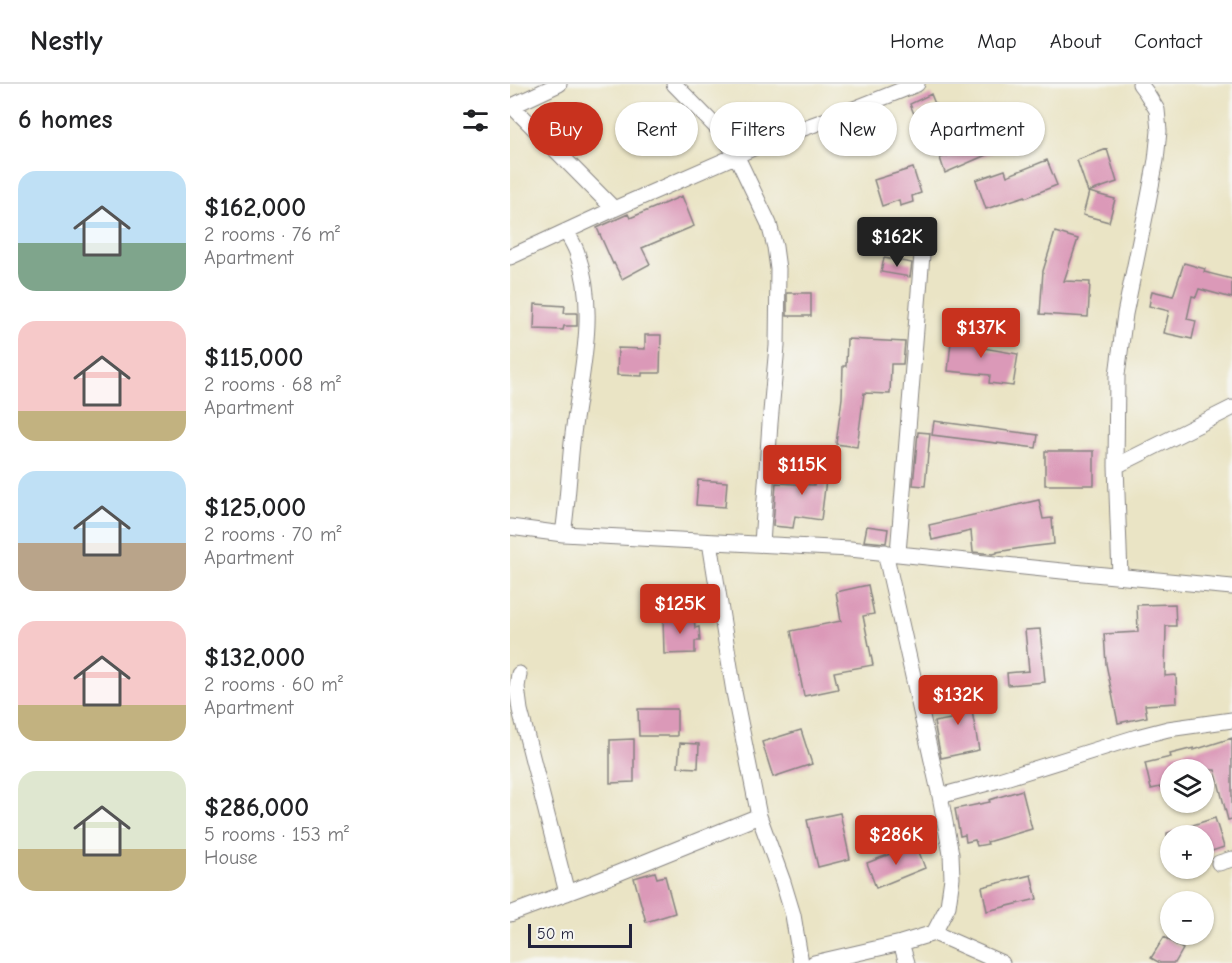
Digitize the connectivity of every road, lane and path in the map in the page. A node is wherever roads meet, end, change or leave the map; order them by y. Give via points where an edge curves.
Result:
1 (559, 84) edge
2 (674, 84) edge
3 (917, 84) edge
4 (1140, 84) edge
5 (892, 88) edge
6 (511, 107) edge
7 (710, 121) edge
8 (806, 127) edge
9 (734, 156) edge
10 (736, 156) edge
11 (614, 209) junction
12 (566, 231) junction
13 (922, 242) dead end
14 (510, 257) edge
15 (1232, 408) edge
16 (1116, 466) junction
17 (510, 527) edge
18 (563, 534) junction
19 (710, 542) junction
20 (762, 544) junction
21 (892, 553) junction
22 (1120, 576) junction
23 (1232, 587) edge
24 (519, 674) dead end
25 (1232, 720) edge
26 (940, 796) junction
27 (759, 816) junction
28 (567, 893) junction
29 (510, 914) edge
30 (934, 933) junction
31 (901, 943) junction
32 (801, 963) edge
33 (814, 963) edge
34 (907, 963) edge
35 (1002, 963) edge

1 - 6 street
2 - 7 street
3 - 5 street
4 - 16 street via 1157,110 1159,131 1118,365
5 - 8 street
6 - 11 street
9 - 11 street
10 - 20 street via 769,224 778,269 777,346
11 - 12 street
12 - 14 street
12 - 18 street via 578,255 587,321
13 - 21 street
15 - 16 street
16 - 22 street
17 - 18 street
18 - 19 street
19 - 20 street
19 - 27 street
20 - 21 street
21 - 22 street
21 - 26 street
22 - 23 street
24 - 28 street via 520,710
25 - 26 street via 1137,737
26 - 30 street via 952,878 948,906
27 - 28 street
27 - 32 street via 793,915
28 - 29 street
30 - 31 street
30 - 35 street
31 - 33 street
31 - 34 street

